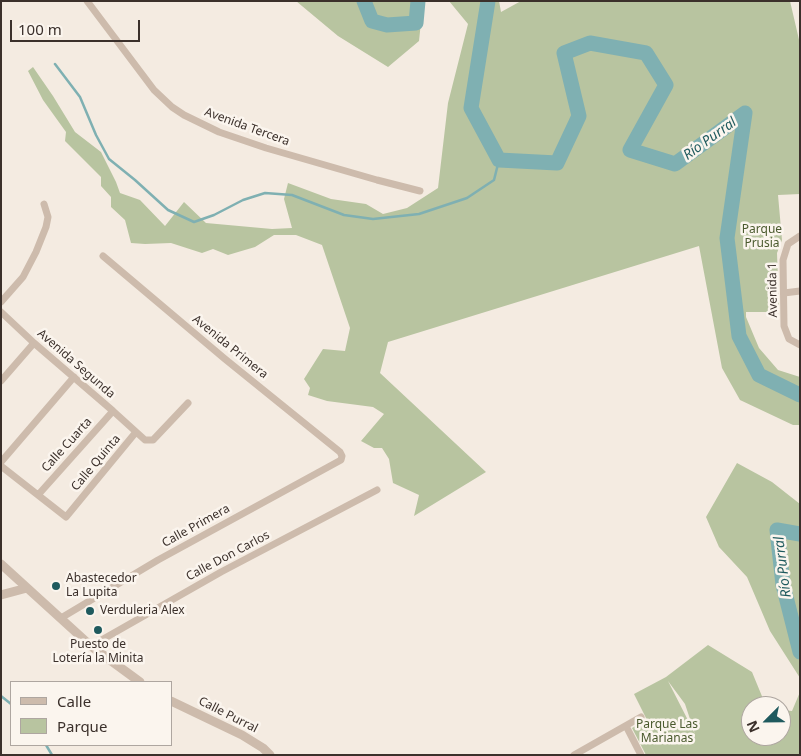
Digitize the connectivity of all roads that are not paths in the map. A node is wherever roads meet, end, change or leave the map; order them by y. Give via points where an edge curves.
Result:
1 (87, 1) edge
2 (420, 191) dead end
3 (44, 204) dead end
4 (800, 236) edge
5 (103, 256) dead end
6 (800, 291) edge
7 (784, 293) junction
8 (1, 302) edge
9 (1, 312) edge
10 (34, 343) junction
11 (800, 345) edge
12 (74, 377) junction
13 (1, 381) edge
14 (188, 403) dead end
15 (113, 410) junction
16 (136, 432) junction
17 (342, 456) joint
18 (1, 462) edge
19 (1, 466) edge
20 (378, 490) dead end
21 (38, 495) junction
22 (1, 564) edge
23 (27, 588) junction
24 (1, 595) edge
25 (61, 618) junction
26 (92, 646) junction
27 (139, 681) edge
28 (172, 700) edge
29 (641, 717) dead end
30 (626, 726) junction
31 (270, 755) edge
32 (574, 755) edge
33 (641, 755) edge

1 - 2 street, Avenida Tercera via 154,90 184,115 219,132 266,148
3 - 8 street via 48,217 36,252 23,276
4 - 7 street, Avenida 1 via 792,239 784,251
5 - 17 street, Avenida Primera
6 - 7 street
7 - 11 street, Avenida 1 via 786,333 788,339
9 - 10 street, Avenida Segunda
10 - 12 street, Avenida Segunda
10 - 13 street
12 - 15 street, Avenida Segunda
12 - 18 street
14 - 16 street, Calle Quinta via 153,440 145,440
15 - 16 street, Avenida Segunda
15 - 21 street, Calle Cuarta
16 - 21 street, Calle Quinta via 66,517
17 - 25 street, Calle Primera via 341,460 176,550
19 - 21 street
20 - 26 street, Calle Don Carlos via 221,572
22 - 23 street
23 - 24 street
23 - 25 street
25 - 26 street
26 - 27 street
28 - 31 street, Calle Purral via 242,735
29 - 30 street
30 - 32 street
30 - 33 street

